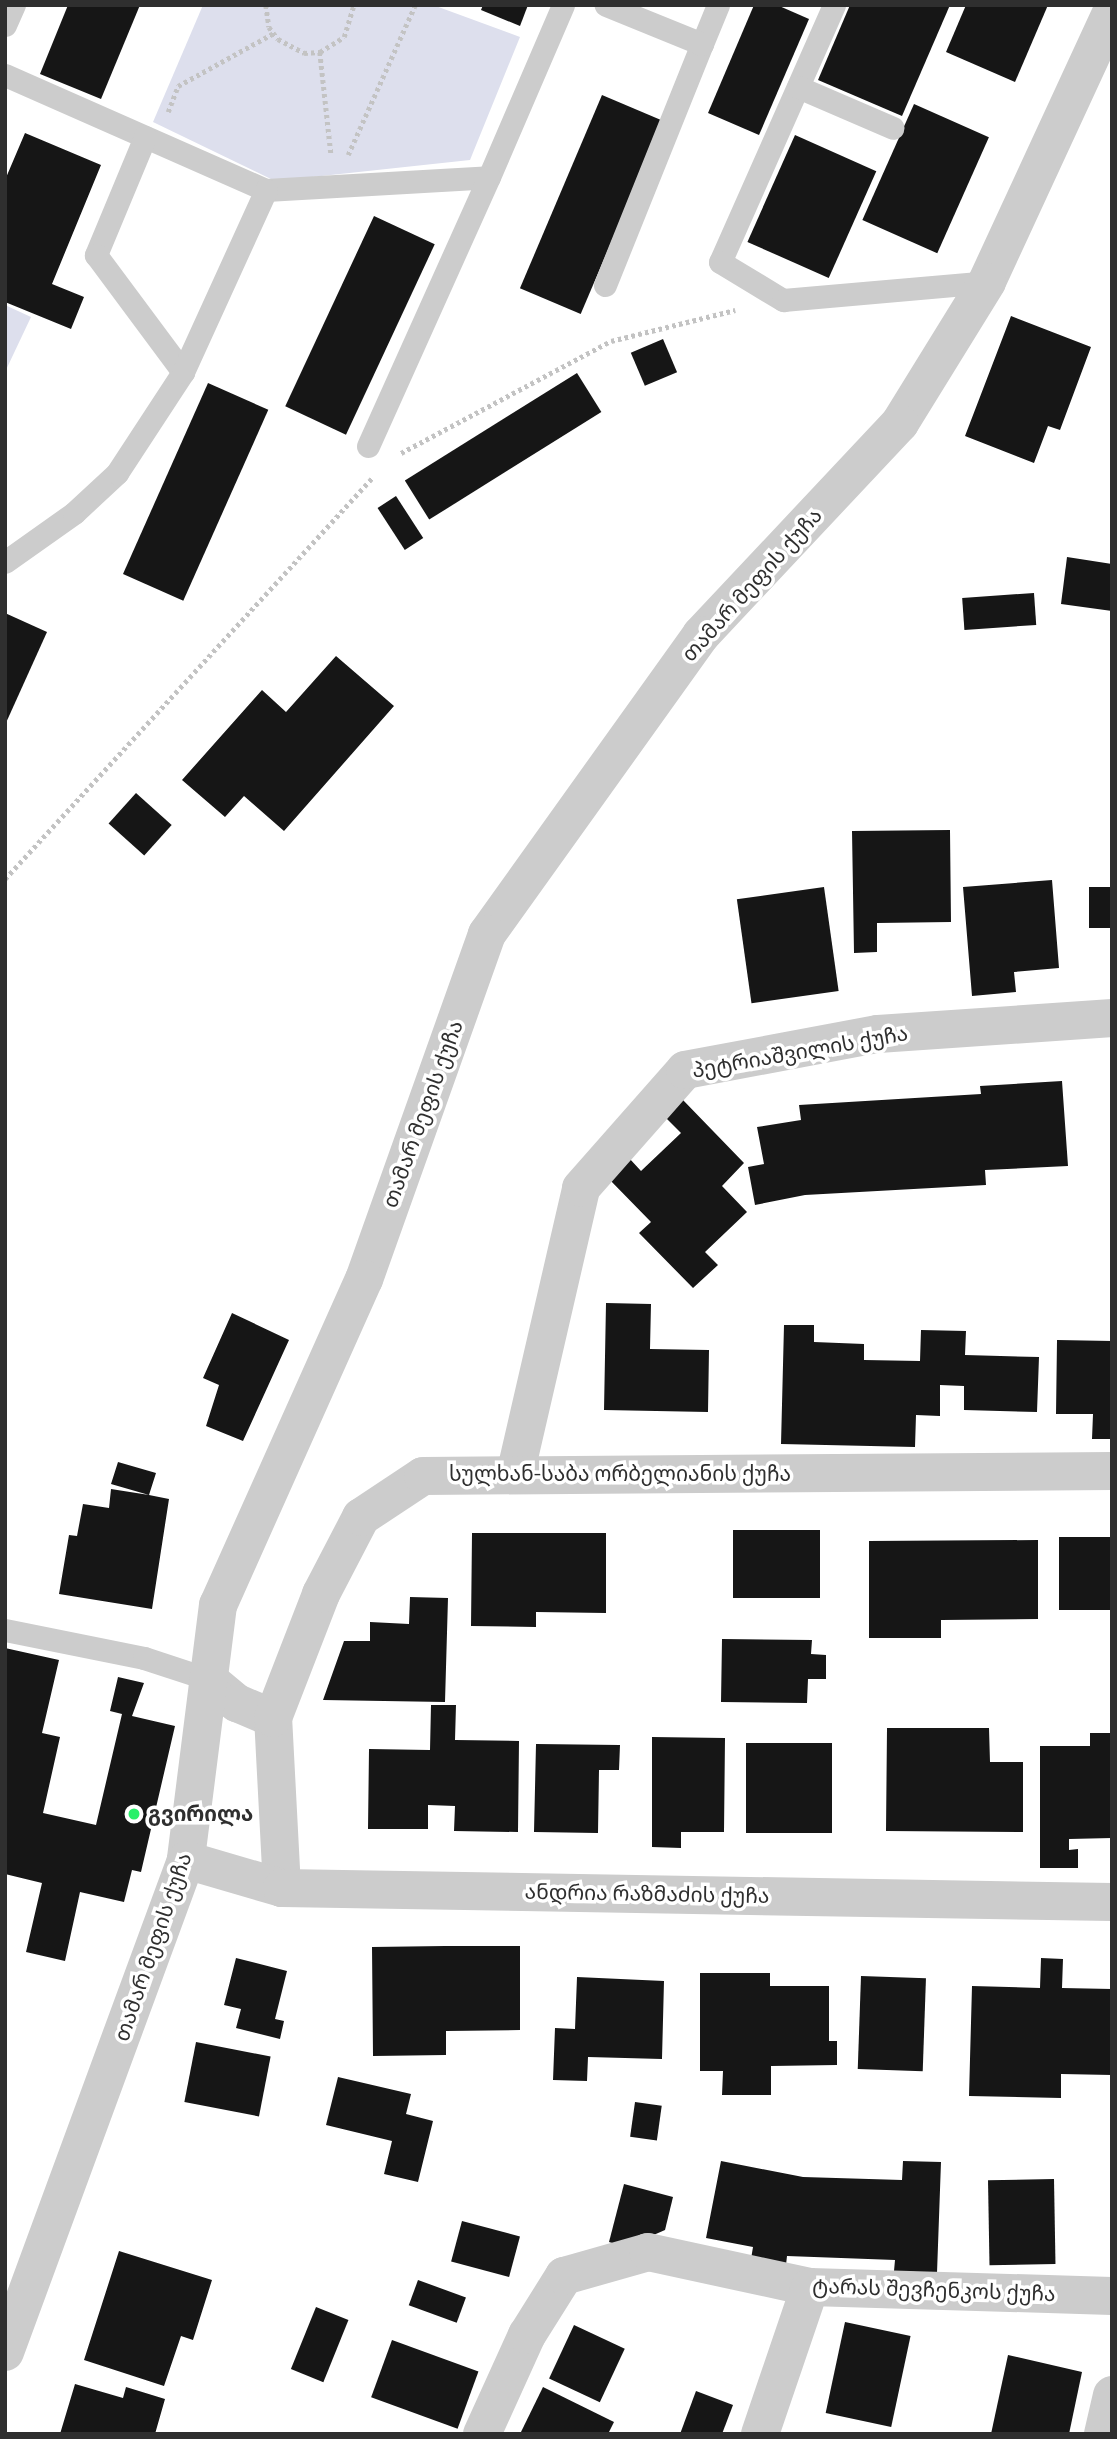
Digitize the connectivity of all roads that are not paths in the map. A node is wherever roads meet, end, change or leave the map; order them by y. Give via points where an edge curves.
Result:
1 (14, 5) edge
2 (563, 5) edge
3 (606, 5) edge
4 (718, 5) edge
5 (834, 5) edge
6 (1112, 11) edge
7 (5, 25) edge
8 (702, 44) junction
9 (5, 75) edge
10 (798, 87) junction
11 (893, 128) dead end
12 (145, 136) junction
13 (489, 177) junction
14 (266, 191) junction
15 (987, 282) junction
16 (605, 285) dead end
17 (183, 372) junction
18 (368, 446) dead end
19 (5, 562) edge
20 (1112, 1018) edge
21 (1112, 1471) edge
22 (515, 1475) junction
23 (5, 1630) edge
24 (208, 1679) junction
25 (274, 1718) junction
26 (187, 1860) junction
27 (282, 1888) junction
28 (1112, 1902) edge
29 (810, 2287) junction
30 (1112, 2296) edge
31 (5, 2352) edge
32 (1112, 2395) edge
33 (482, 2434) edge
34 (760, 2434) edge
35 (1103, 2434) edge

1 - 7 lane
2 - 13 lane
3 - 8 lane
4 - 8 lane
5 - 10 lane
6 - 15 street, თამარ მეფის ქუჩა
8 - 16 lane
9 - 12 lane
10 - 11 lane
10 - 15 lane via 720,262 783,300
12 - 14 lane
12 - 17 lane via 96,255
13 - 14 lane
13 - 18 lane
14 - 17 lane
15 - 24 street, თამარ მეფის ქუჩა via 901,423 701,635 487,934 364,1279 218,1605
17 - 19 lane via 117,473 74,513
20 - 22 street, პეტრიაშვილის ქუჩა via 878,1034 685,1070 581,1188
21 - 22 street, სულხან-საბა ორბელიანის ქუჩა
22 - 25 street, სულხან-საბა ორბელიანის ქუჩა via 422,1476 361,1517 321,1594
23 - 24 lane via 144,1658
24 - 25 street via 237,1703
24 - 26 street, თამარ მეფის ქუჩა
25 - 27 street, სულხან-საბა ორბელიანის ქუჩა
26 - 27 street, ანდრია რაზმაძის ქუჩა
26 - 31 street, თამარ მეფის ქუჩა
27 - 28 street, ანდრია რაზმაძის ქუჩა
29 - 30 street, ტარას შევჩენკოს ქუჩა
29 - 33 street, ტარას შევჩენკოს ქუჩა via 648,2252 564,2276 527,2335
29 - 34 street
32 - 35 street

